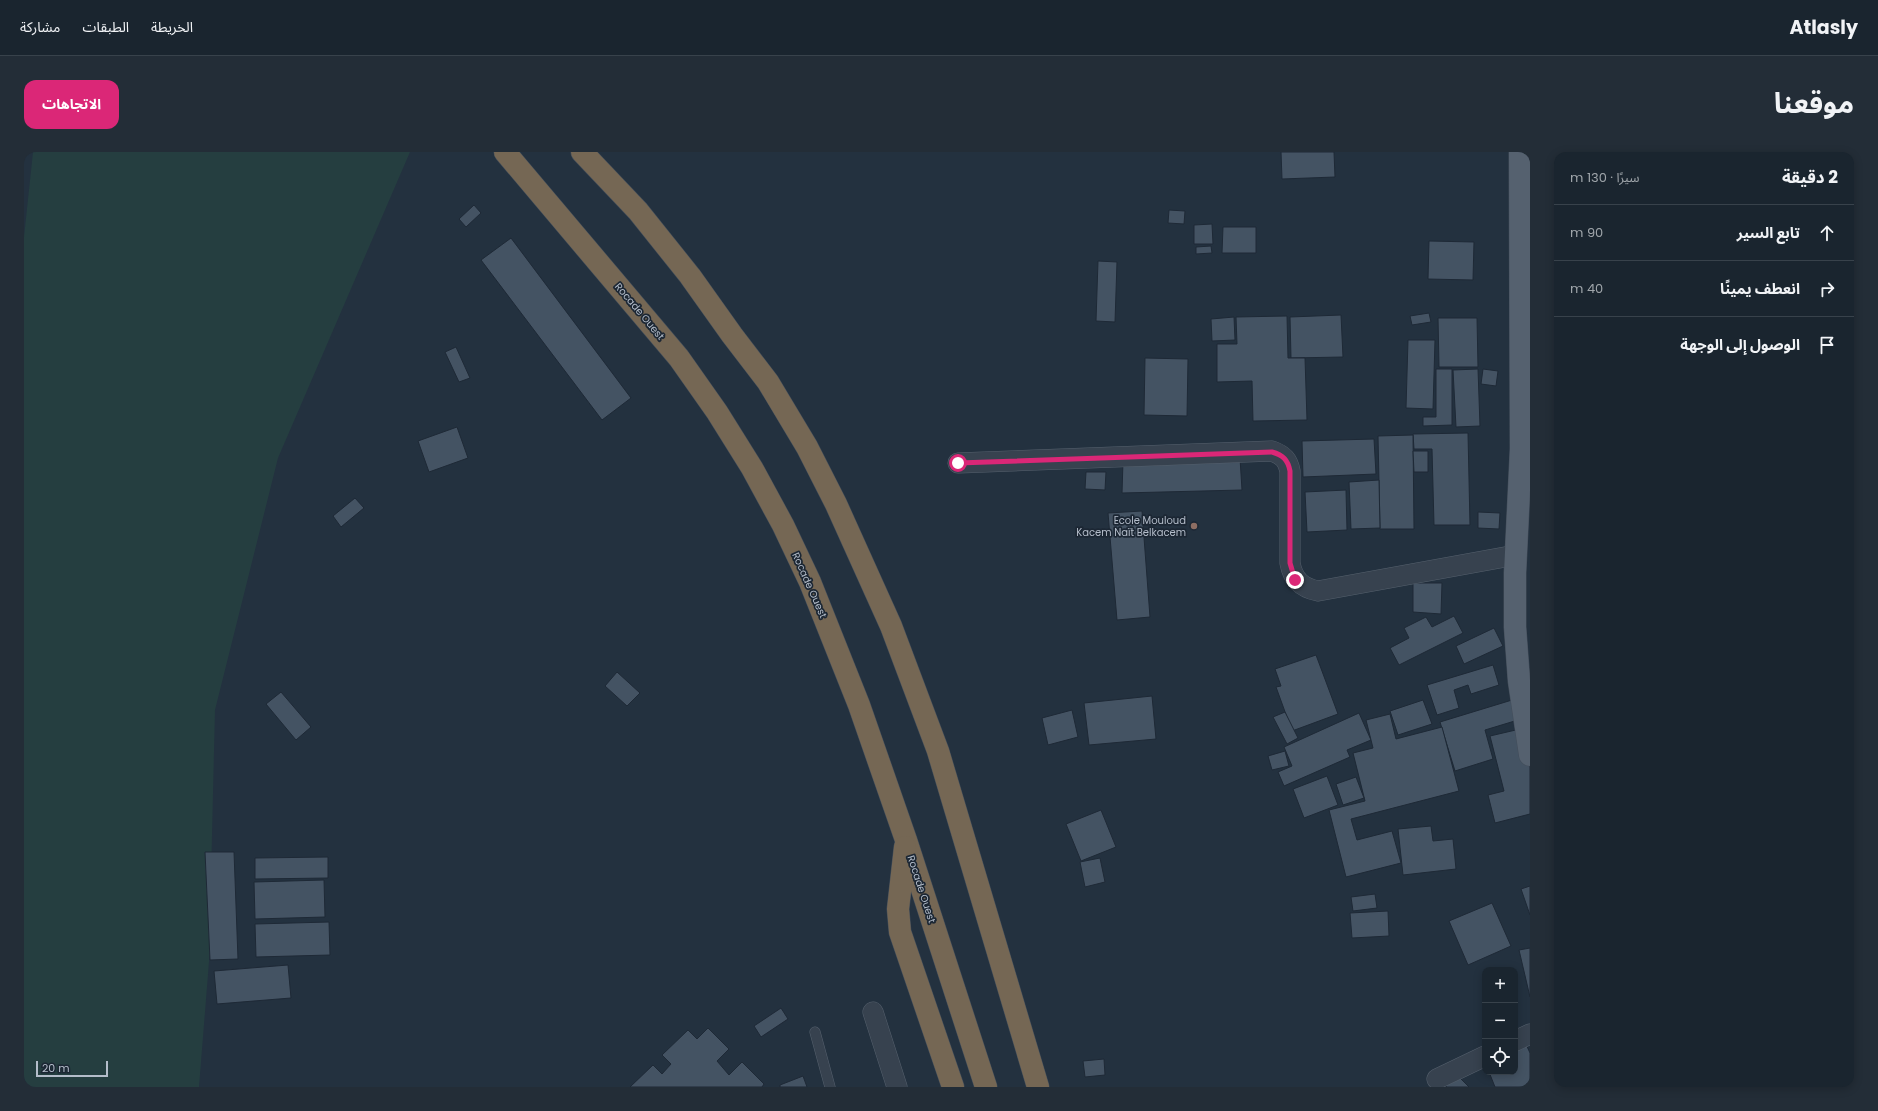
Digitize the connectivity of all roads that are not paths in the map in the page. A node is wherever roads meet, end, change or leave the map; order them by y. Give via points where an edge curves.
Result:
1 (582, 152) edge
2 (1520, 152) edge
3 (512, 160) edge
4 (958, 463) dead end
5 (1516, 555) junction
6 (1530, 755) edge
7 (906, 840) junction
8 (873, 1012) dead end
9 (815, 1032) dead end
10 (1530, 1034) edge
11 (1518, 1040) edge
12 (1482, 1057) edge
13 (1438, 1079) dead end
14 (830, 1087) edge
15 (897, 1087) edge
16 (953, 1087) edge
17 (986, 1087) edge
18 (1038, 1087) edge

1 - 18 highway via 638,211 690,276 768,382 807,447 836,504 891,626 938,751
2 - 5 main road via 1521,387
3 - 7 highway, Rocade Ouest via 679,358 752,468 783,525 816,596 859,705
4 - 5 street via 1272,452 1278,454 1289,464 1290,471 1291,572 1302,586 1318,591
5 - 6 main road via 1518,673
7 - 16 highway via 898,909 900,932
7 - 17 highway, Rocade Ouest
8 - 15 street
9 - 14 lane
10 - 11 street
12 - 13 street

